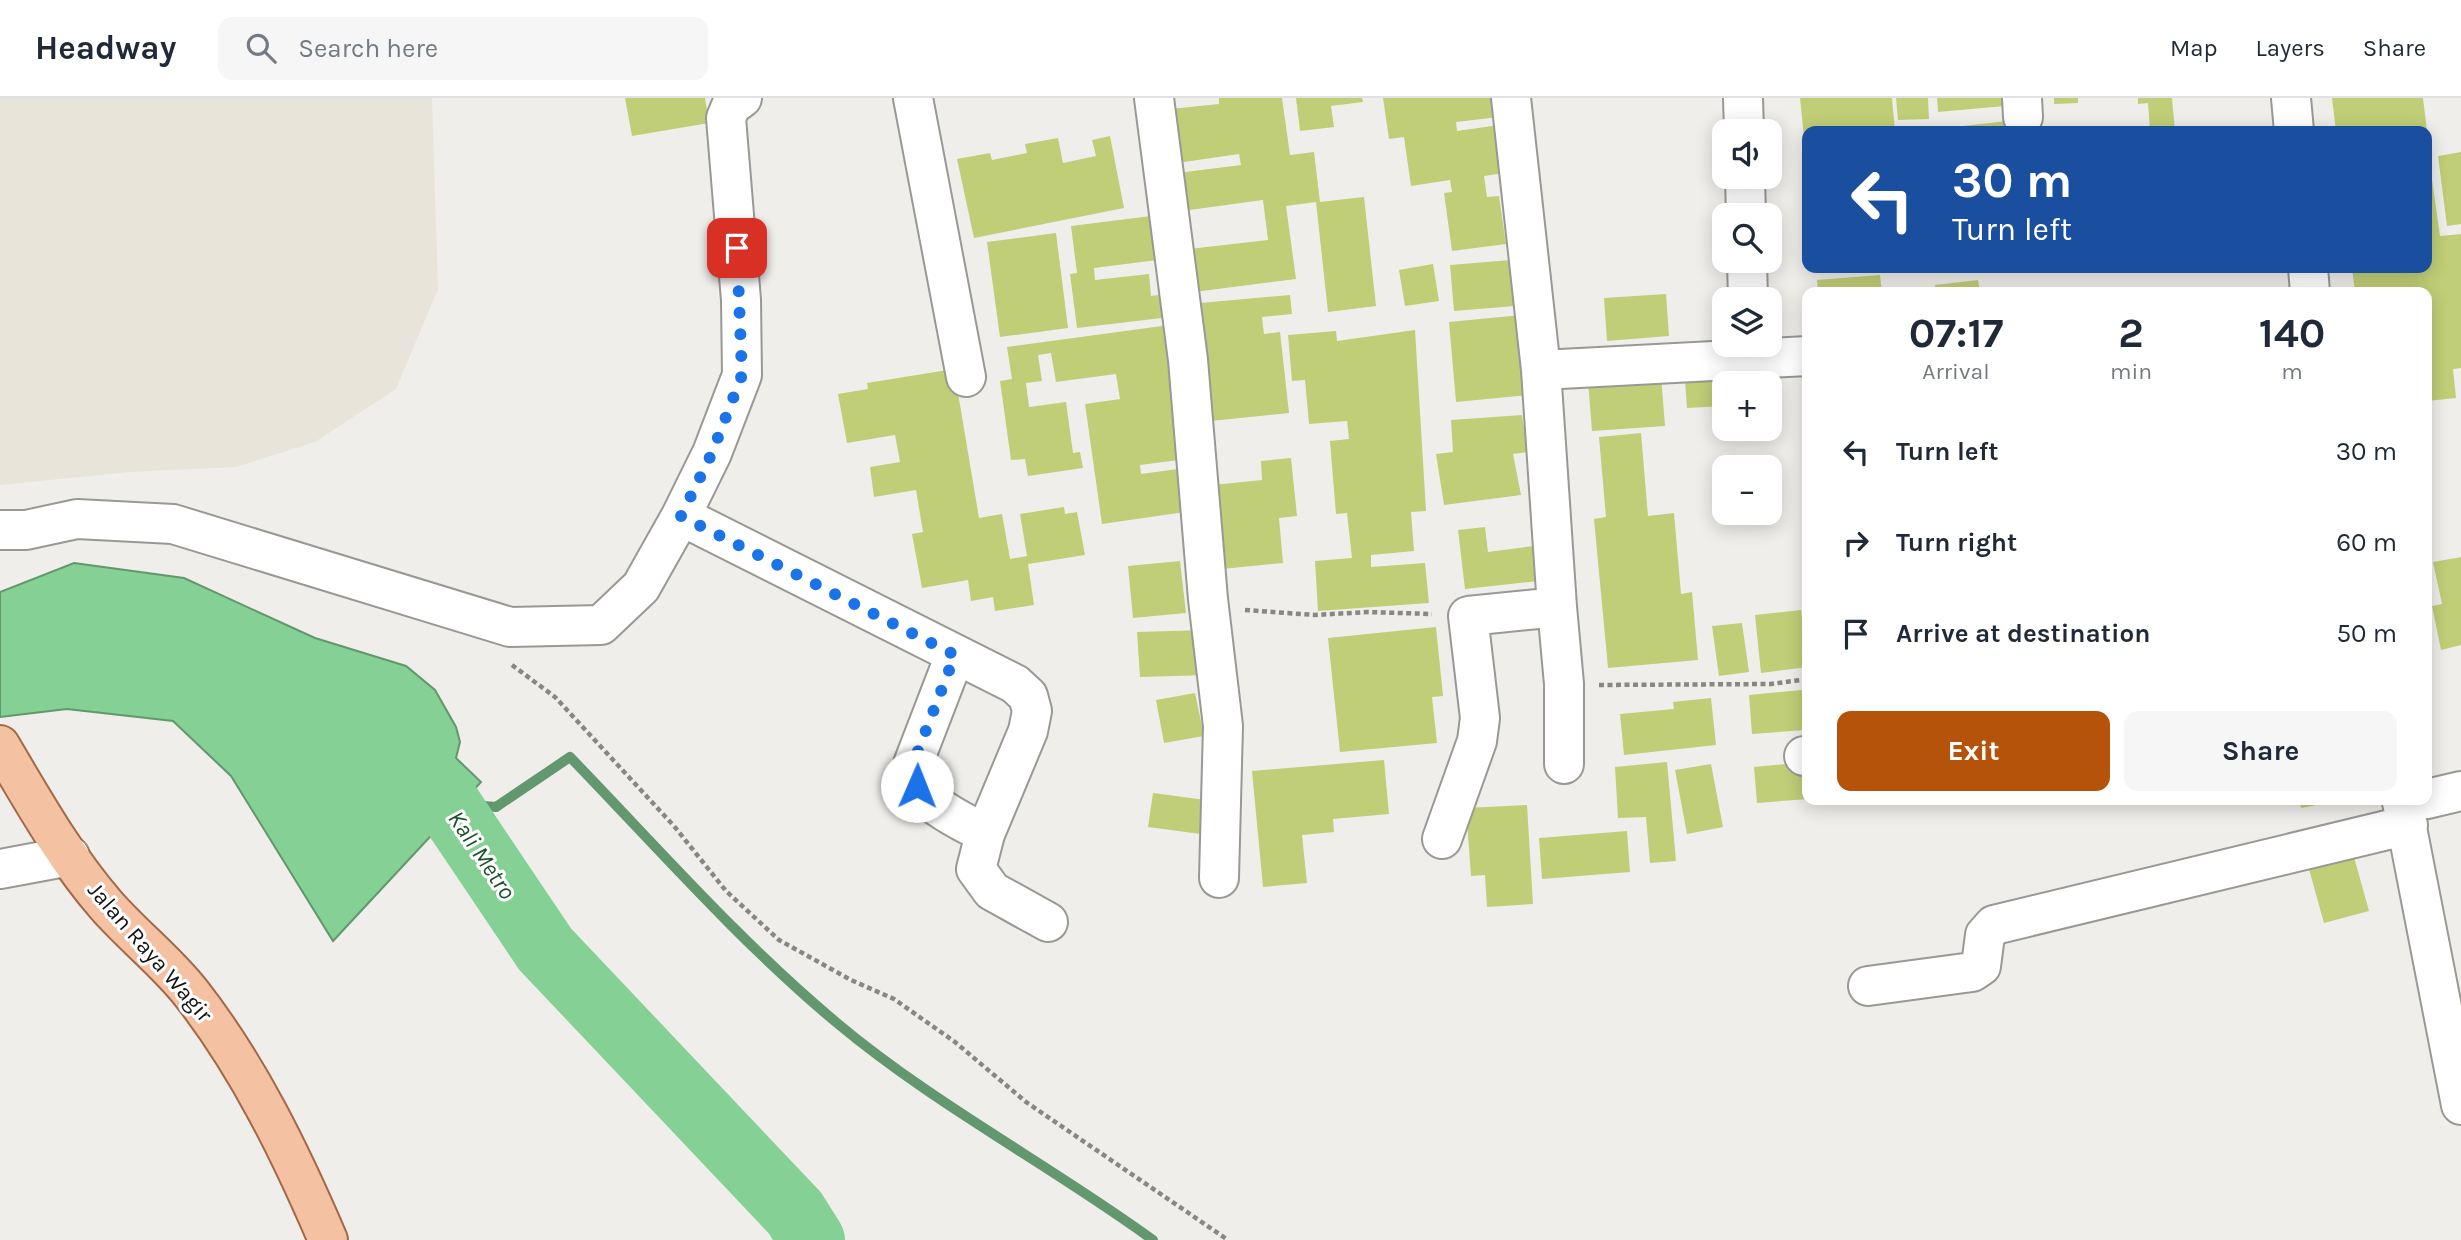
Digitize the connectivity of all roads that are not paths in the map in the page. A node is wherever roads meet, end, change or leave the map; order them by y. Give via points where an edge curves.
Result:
1 (742, 98) edge
2 (913, 98) edge
3 (1154, 98) edge
4 (1511, 98) edge
5 (1743, 98) edge
6 (2291, 98) edge
7 (1744, 119) edge
8 (2294, 126) edge
9 (1782, 355) edge
10 (1712, 356) edge
11 (1802, 356) edge
12 (1541, 370) junction
13 (966, 377) dead end
14 (681, 516) junction
15 (0, 530) edge
16 (1557, 607) junction
17 (955, 655) junction
18 (9, 760) edge
19 (1564, 764) dead end
20 (2461, 791) edge
21 (2432, 800) edge
22 (2413, 806) edge
23 (985, 834) junction
24 (1442, 839) dead end
25 (70, 856) junction
26 (0, 869) edge
27 (1219, 878) dead end
28 (1048, 922) dead end
29 (1868, 986) dead end
30 (2461, 1105) edge
31 (328, 1240) edge

1 - 14 street via 731,106 726,118 741,300 742,375
2 - 13 street
3 - 27 street via 1188,360 1223,726
4 - 12 street
5 - 7 street
6 - 8 street
9 - 11 street
10 - 12 street
12 - 16 street
14 - 15 street via 641,587 601,625 582,627 510,627 173,524 77,519 26,530
14 - 17 street
16 - 19 street via 1564,684
16 - 24 street via 1468,615 1480,718 1477,741
17 - 23 street via 912,774 923,796
17 - 23 street via 1016,684 1028,696 1032,711
18 - 25 main road, Jalan Raya Wagir
20 - 21 street
22 - 29 street via 1994,925 1985,935 1981,965 1972,972
22 - 30 street
23 - 28 street via 976,869 982,881
25 - 26 street
25 - 31 main road, Jalan Raya Wagir via 105,905 190,992 231,1050 270,1118

